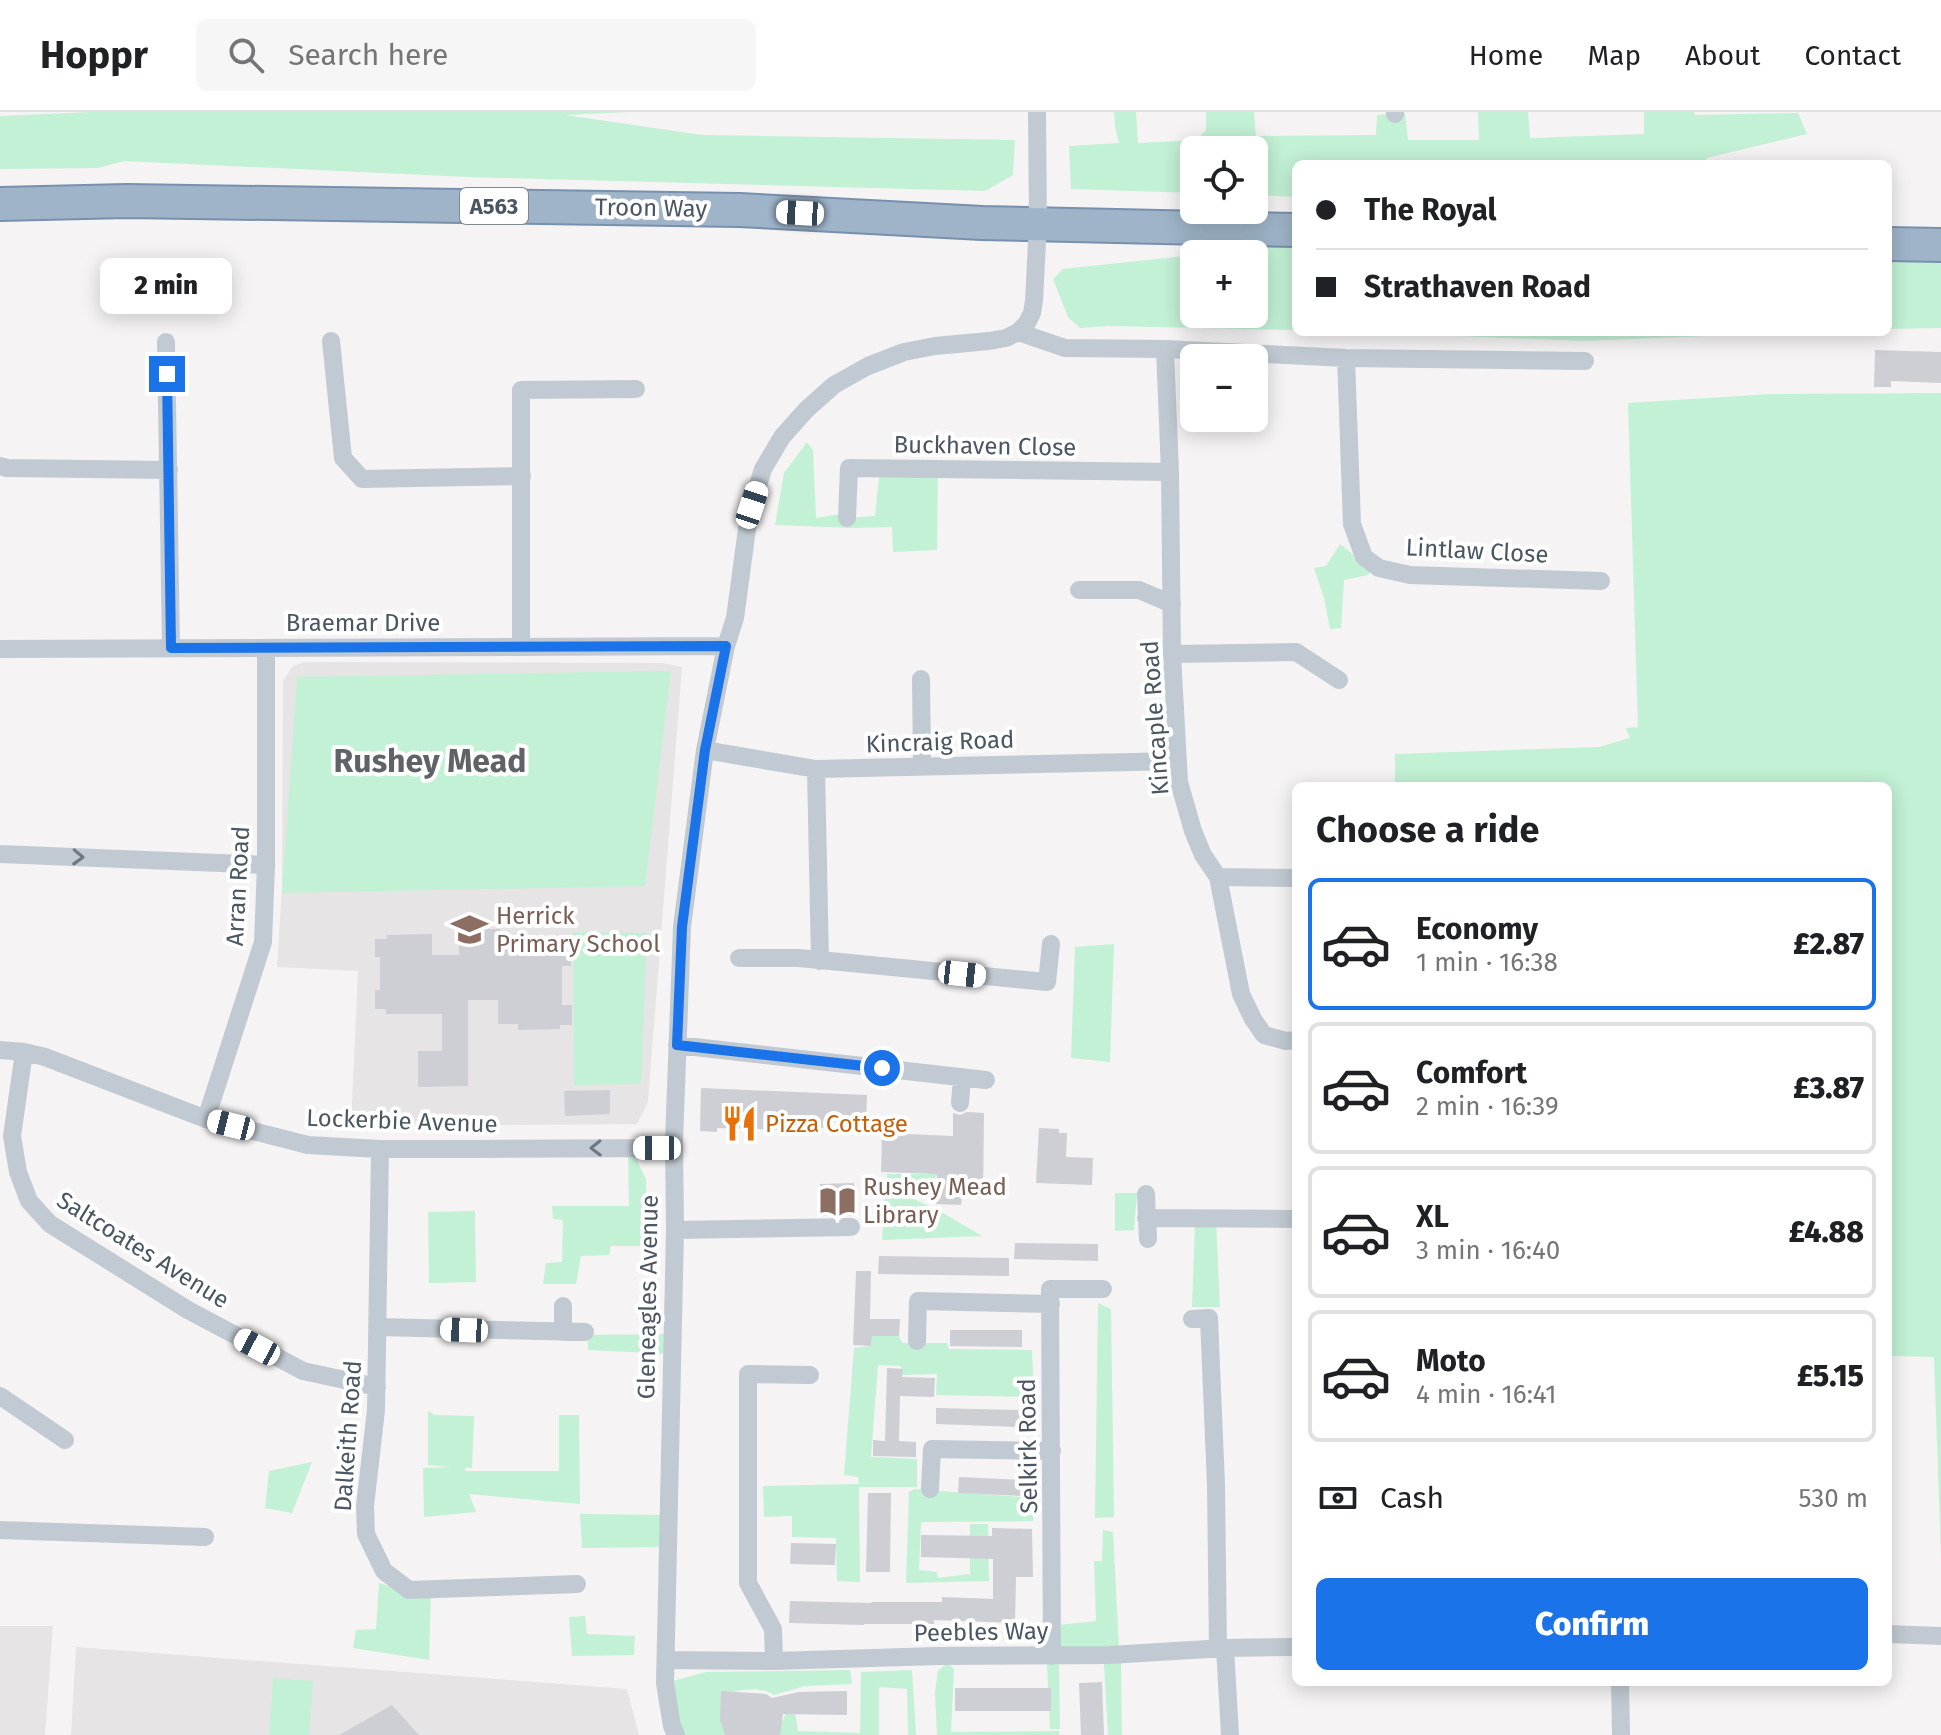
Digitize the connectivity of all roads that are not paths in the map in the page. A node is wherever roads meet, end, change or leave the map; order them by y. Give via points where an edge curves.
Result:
1 (1037, 112) edge
2 (2, 204) edge
3 (1038, 223) junction
4 (1292, 230) edge
5 (1892, 244) edge
6 (1941, 245) edge
7 (1018, 332) junction
8 (331, 341) dead end
9 (166, 342) dead end
10 (1165, 349) junction
11 (1346, 358) junction
12 (1585, 361) dead end
13 (636, 389) dead end
14 (0, 466) edge
15 (169, 470) junction
16 (1170, 472) junction
17 (522, 476) junction
18 (847, 518) dead end
19 (1601, 581) dead end
20 (1079, 590) dead end
21 (1172, 604) junction
22 (521, 646) junction
23 (726, 646) junction
24 (171, 648) junction
25 (266, 648) junction
26 (0, 649) edge
27 (1172, 654) junction
28 (921, 679) dead end
29 (1339, 680) dead end
30 (705, 750) junction
31 (1178, 761) junction
32 (922, 766) junction
33 (816, 769) junction
34 (0, 854) edge
35 (266, 865) junction
36 (1218, 877) junction
37 (1292, 878) edge
38 (1051, 944) dead end
39 (739, 958) dead end
40 (820, 961) junction
41 (1292, 1040) edge
42 (677, 1045) junction
43 (0, 1050) edge
44 (24, 1052) junction
45 (962, 1077) junction
46 (986, 1080) dead end
47 (960, 1103) dead end
48 (206, 1119) junction
49 (674, 1148) junction
50 (380, 1149) junction
51 (1146, 1194) dead end
52 (1146, 1218) junction
53 (1292, 1219) edge
54 (851, 1227) dead end
55 (675, 1230) junction
56 (1148, 1239) dead end
57 (1103, 1289) dead end
58 (1051, 1304) junction
59 (563, 1306) dead end
60 (1209, 1318) dead end
61 (379, 1327) junction
62 (563, 1332) junction
63 (585, 1332) dead end
64 (917, 1341) dead end
65 (810, 1375) dead end
66 (377, 1387) junction
67 (0, 1396) edge
68 (65, 1440) dead end
69 (1052, 1451) junction
70 (930, 1489) dead end
71 (0, 1530) edge
72 (205, 1537) dead end
73 (577, 1584) dead end
74 (1892, 1634) edge
75 (1941, 1636) edge
76 (1292, 1647) edge
77 (1222, 1648) junction
78 (1052, 1656) junction
79 (666, 1660) junction
80 (774, 1661) junction
81 (1620, 1686) edge
82 (676, 1735) edge
83 (1230, 1735) edge
84 (1621, 1735) edge

1 - 3 street
2 - 3 highway, Troon Way / A563 via 707,209
3 - 4 highway, Troon Way / A563
3 - 7 street via 1032,313
5 - 6 highway
7 - 10 street via 1065,348
7 - 23 street, Gleneagles Avenue via 904,352 834,385 806,410 763,469
8 - 17 street via 343,458 362,479
9 - 15 street
10 - 11 street
10 - 16 street, Kincaple Road
11 - 12 street
11 - 19 street, Lintlaw Close via 1352,524 1364,557 1379,568 1410,575
13 - 17 street via 521,390
14 - 15 street
15 - 24 street
16 - 18 street, Buckhaven Close via 849,468
16 - 21 street, Kincaple Road
17 - 22 street
20 - 21 street via 1139,590
21 - 27 street, Kincaple Road
22 - 23 street, Braemar Drive
22 - 25 street, Braemar Drive
23 - 30 street, Gleneagles Avenue
24 - 25 street, Braemar Drive
24 - 26 street, Braemar Drive
25 - 35 street, Arran Road
27 - 29 street via 1296,652
27 - 31 street, Kincaple Road
28 - 32 street
30 - 33 street, Kincraig Road
30 - 42 street, Gleneagles Avenue via 682,927
31 - 32 street, Kincraig Road
31 - 36 street, Kincaple Road via 1193,831
32 - 33 street, Kincraig Road
33 - 40 street
34 -> 35 street
35 - 48 street, Arran Road via 263,942
36 - 37 street
36 - 41 street, Kincaple Road via 1241,994 1264,1035
38 - 40 street via 1047,982
39 - 40 street
42 - 45 street
42 - 49 street, Gleneagles Avenue
43 - 44 street, Lockerbie Avenue
44 - 48 street, Lockerbie Avenue
44 - 66 street, Saltcoates Avenue via 12,1136 29,1201 50,1224 188,1310 303,1371
45 - 46 street
45 - 47 street
48 - 50 street, Lockerbie Avenue via 308,1145
49 -> 50 street, Lockerbie Avenue
49 - 55 street, Gleneagles Avenue
50 - 61 street, Dalkeith Road
51 - 52 street
52 - 53 street
52 - 56 street
54 - 55 street
55 - 79 street, Gleneagles Avenue
57 - 58 street via 1050,1289
58 - 64 street via 918,1301
58 - 69 street, Selkirk Road
59 - 62 street
60 - 77 street
61 - 62 street
61 - 66 street, Dalkeith Road
62 - 63 street
65 - 80 street via 748,1374 748,1583 773,1629
66 - 73 street, Dalkeith Road via 366,1534 384,1571 409,1590
67 - 68 street
69 - 70 street via 932,1449
69 - 78 street, Selkirk Road
71 - 72 street
74 - 75 street
76 - 77 street, Peebles Way
77 - 78 street, Peebles Way
77 - 83 street
78 - 80 street, Peebles Way
79 - 80 street, Peebles Way
79 - 82 street, Gleneagles Avenue via 665,1683
81 - 84 street

